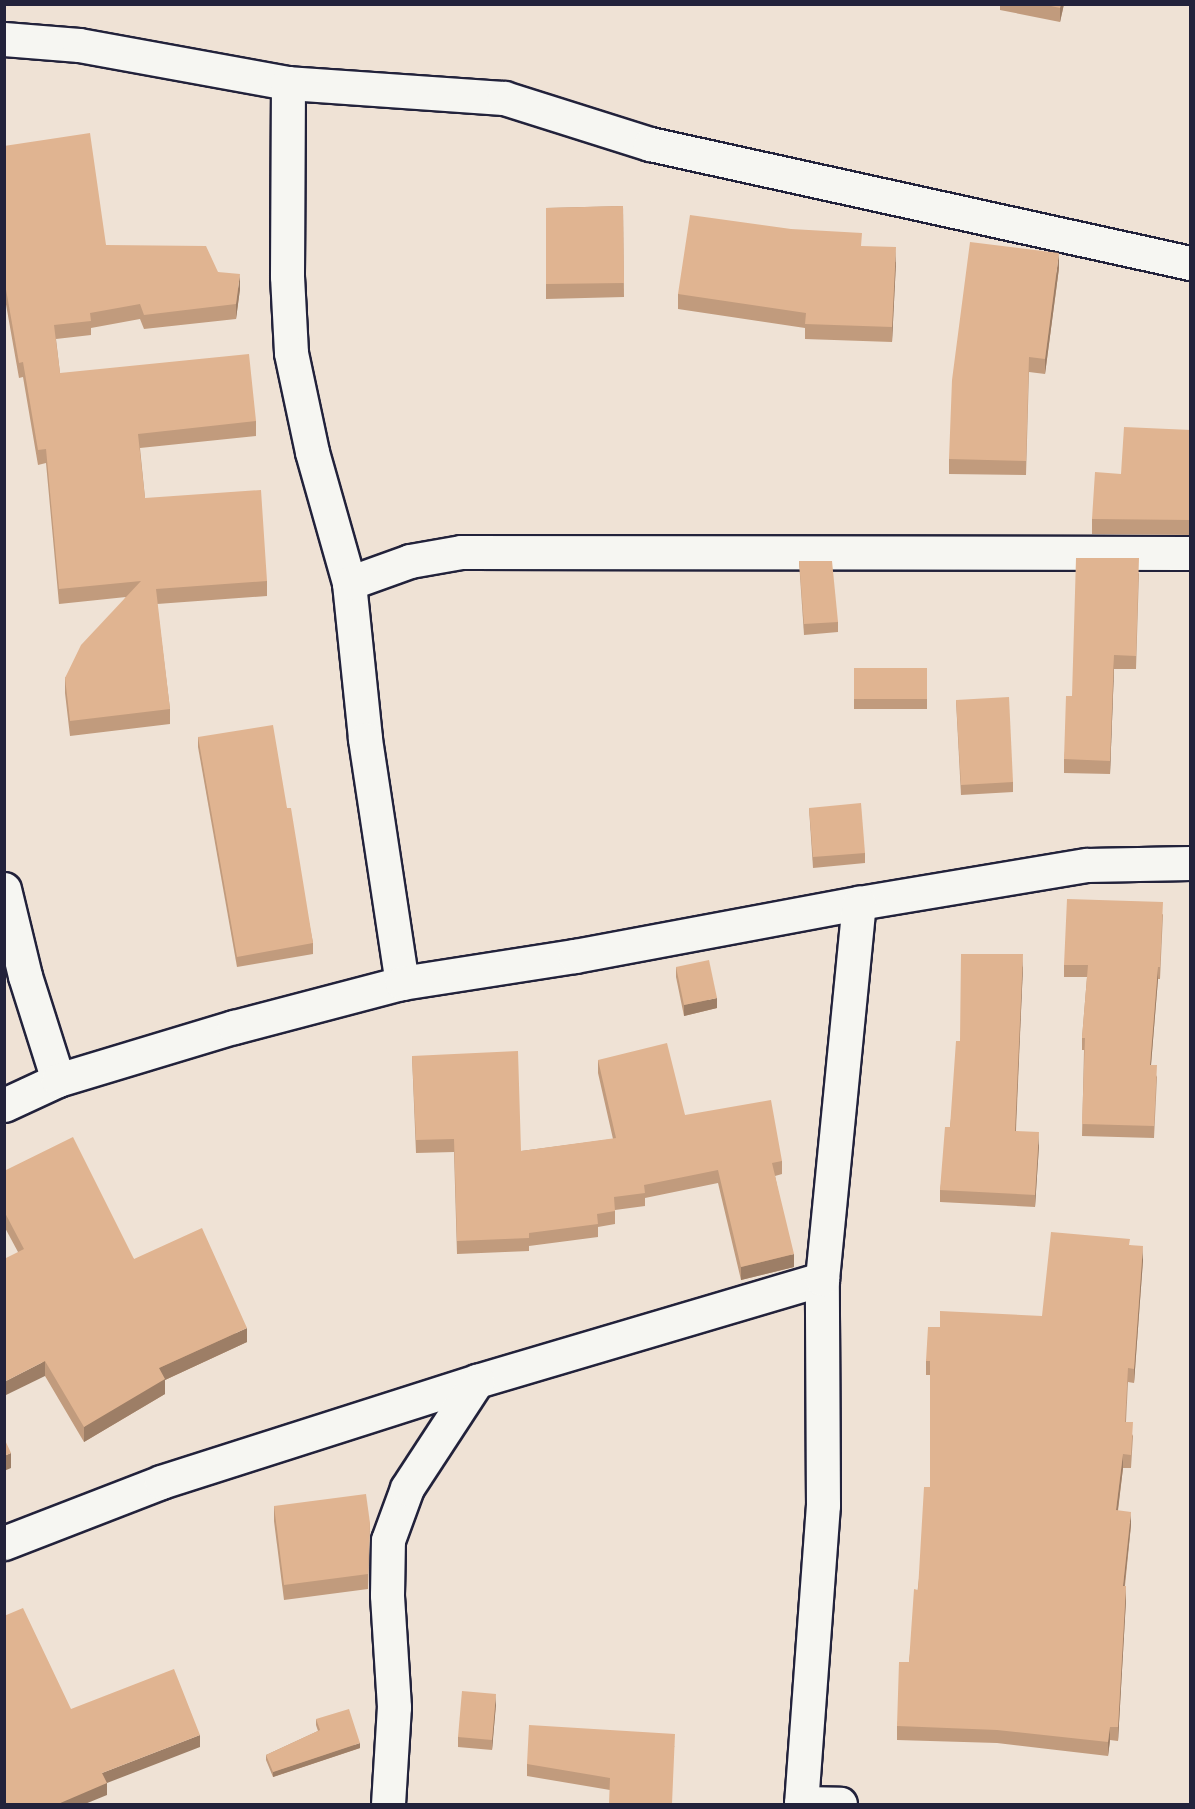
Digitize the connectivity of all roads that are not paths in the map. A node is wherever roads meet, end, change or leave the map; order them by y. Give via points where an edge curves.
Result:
1 (4, 39) edge
2 (288, 83) junction
3 (1191, 263) edge
4 (1191, 553) edge
5 (349, 583) junction
6 (1191, 863) edge
7 (4, 889) edge
8 (859, 903) junction
9 (402, 983) junction
10 (58, 1080) junction
11 (4, 1105) edge
12 (822, 1279) junction
13 (477, 1381) junction
14 (4, 1543) edge
15 (388, 1804) edge
16 (801, 1804) edge
17 (840, 1804) edge

1 - 2 street via 79,45
2 - 3 street via 504,98 650,144
2 - 5 street via 287,276 291,353 312,452
4 - 5 street via 461,552 410,561
5 - 9 street via 365,739
6 - 8 street via 1087,866
7 - 10 street via 25,976
8 - 9 street via 575,956
8 - 12 street
9 - 10 street via 234,1027
10 - 11 street
12 - 13 street
12 - 16 street via 823,1505
13 - 14 street via 161,1482
13 - 15 street via 407,1488 388,1540 394,1707
16 - 17 street

